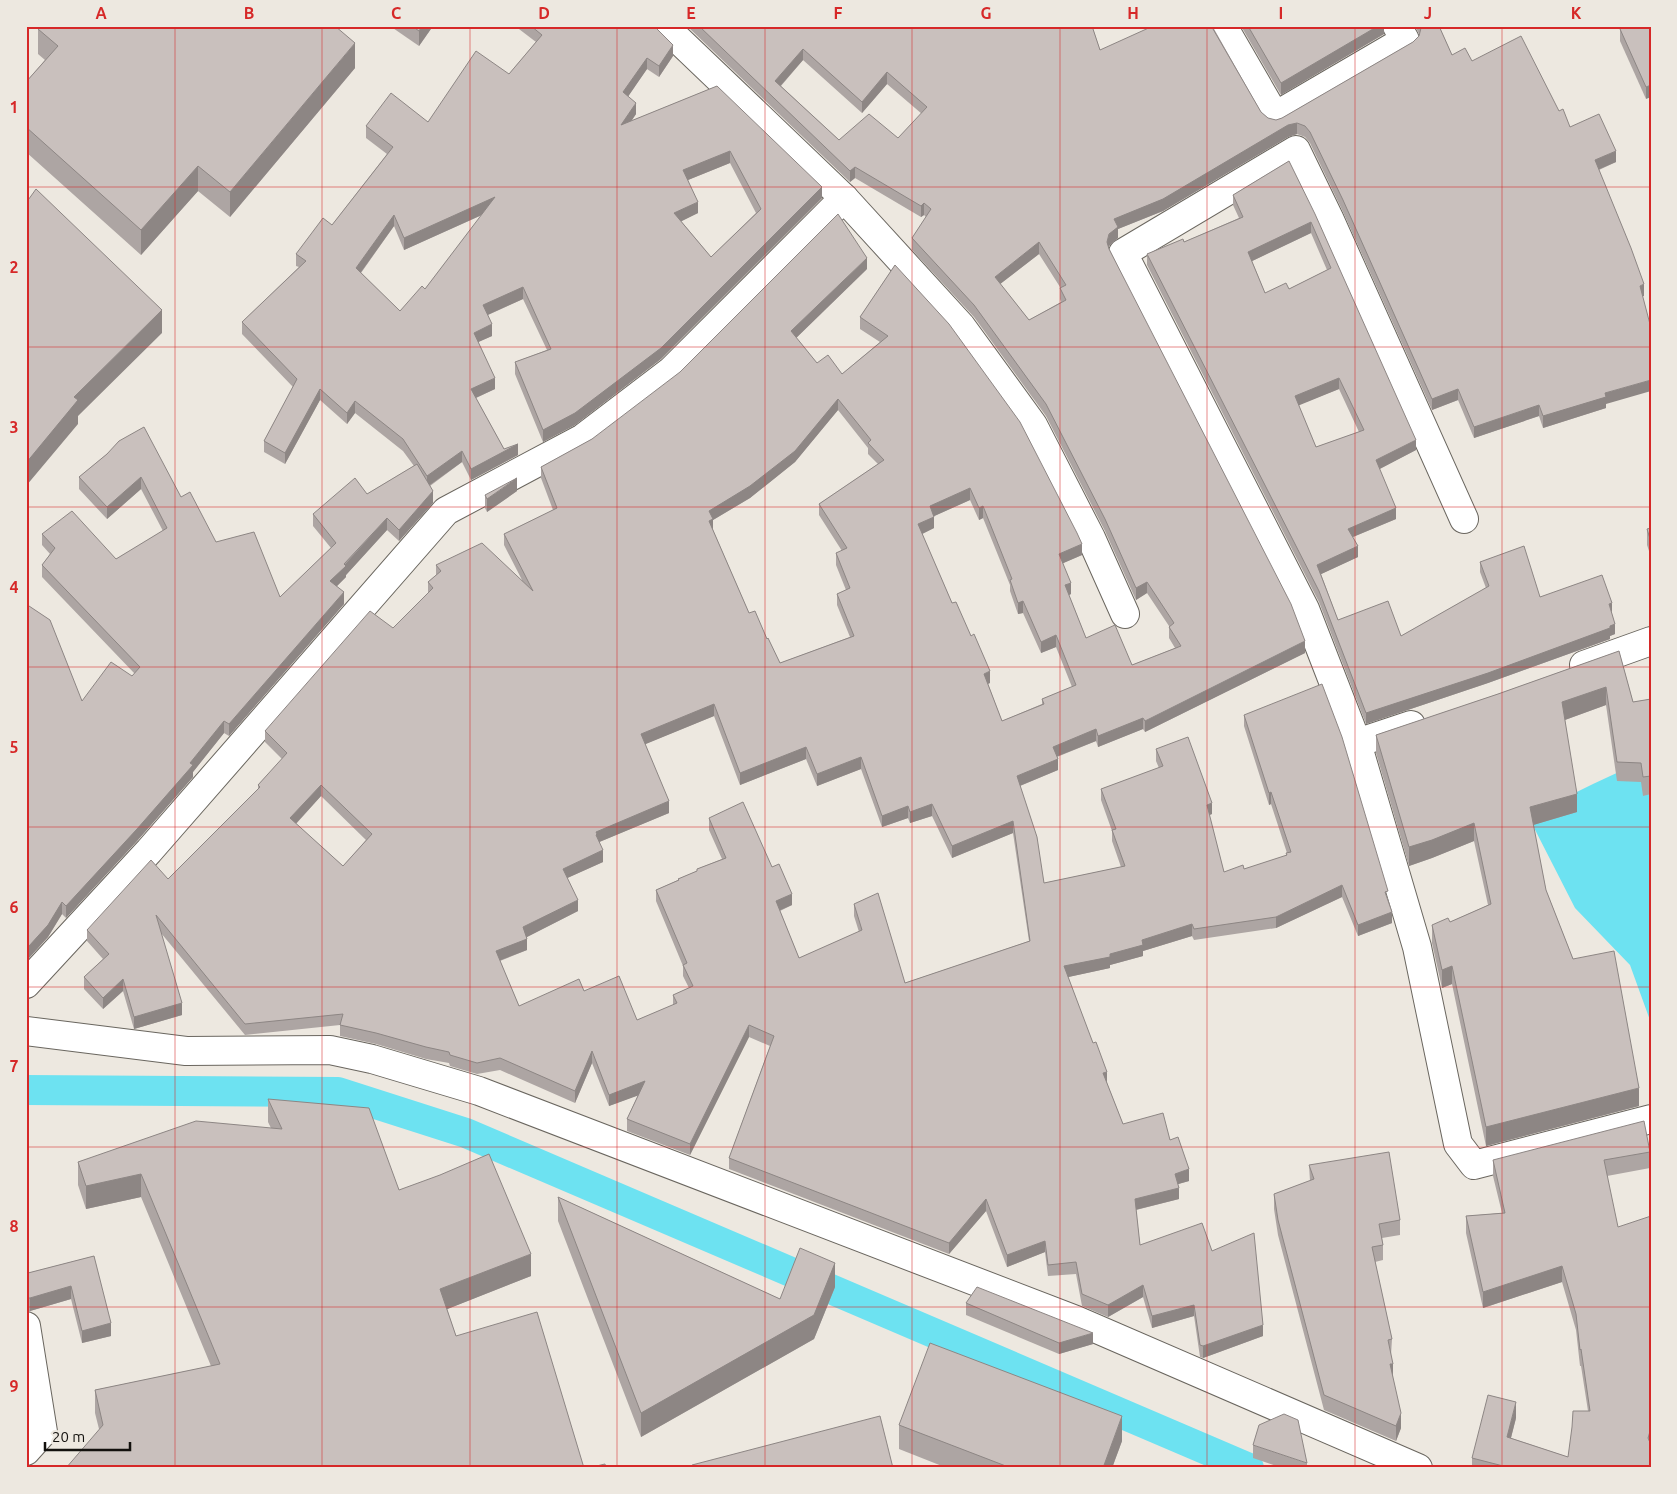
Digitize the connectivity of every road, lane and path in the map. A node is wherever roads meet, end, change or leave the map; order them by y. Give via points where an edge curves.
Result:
1 (664, 26) edge
2 (1397, 26) edge
3 (1227, 33) dead end
4 (844, 198) junction
5 (1464, 519) dead end
6 (1126, 614) dead end
7 (1651, 641) edge
8 (1558, 674) edge
9 (1430, 719) edge
10 (1357, 743) junction
11 (26, 984) edge
12 (26, 1031) edge
13 (1651, 1119) edge
14 (26, 1326) edge
15 (26, 1451) edge
16 (1418, 1468) edge

1 - 4 street
2 - 3 street via 1404,40 1275,116
4 - 6 street via 960,326 1033,425
4 - 11 street via 671,371 584,438 446,510 149,851
5 - 10 street via 1296,150 1123,253 1304,609
7 - 8 street
9 - 10 street
10 - 13 street via 1417,947 1458,1144 1474,1165
12 - 16 street via 186,1051 330,1050 479,1091 1076,1320
14 - 15 street via 43,1432

